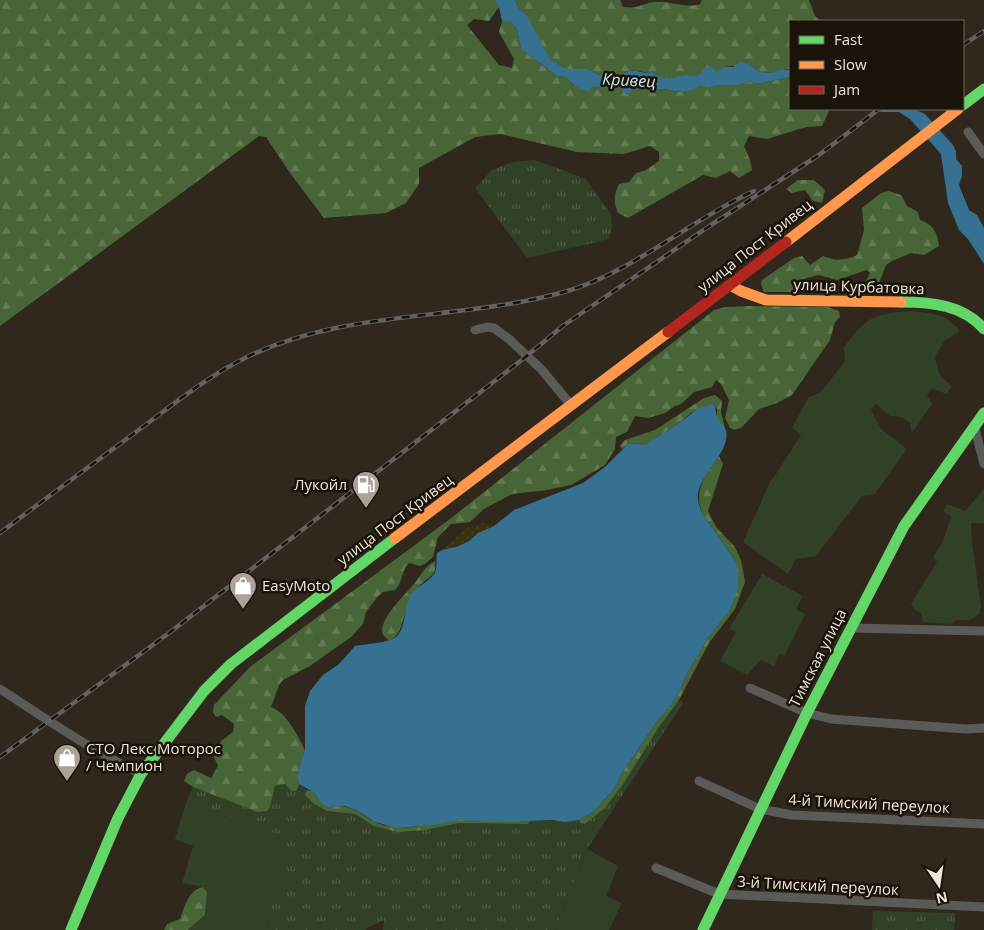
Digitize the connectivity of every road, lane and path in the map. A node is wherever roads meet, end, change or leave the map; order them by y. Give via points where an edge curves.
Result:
1 (980, 91) edge
2 (964, 104) edge
3 (957, 110) edge
4 (968, 132) dead end
5 (984, 154) edge
6 (730, 285) junction
7 (984, 329) edge
8 (475, 330) dead end
9 (571, 405) junction
10 (984, 414) edge
11 (974, 425) junction
12 (984, 464) edge
13 (851, 628) junction
14 (984, 631) edge
15 (750, 688) dead end
16 (0, 689) edge
17 (807, 713) junction
18 (984, 728) edge
19 (141, 774) junction
20 (699, 781) dead end
21 (760, 808) junction
22 (984, 824) edge
23 (656, 868) dead end
24 (719, 894) junction
25 (984, 907) edge
26 (71, 930) edge
27 (703, 930) edge

1 - 2 main road
3 - 6 main road, улица Пост Кривец
4 - 5 street
6 - 7 main road, улица Курбатовка via 766,300 906,302 955,308 976,320
6 - 9 main road, улица Пост Кривец
8 - 9 street via 494,328 509,339 541,369
9 - 19 main road, улица Пост Кривец via 231,664 204,692
10 - 11 main road, Тимская улица
11 - 12 street
11 - 13 main road, Тимская улица via 904,526
13 - 14 street
13 - 17 main road, Тимская улица
15 - 17 street
16 - 19 street via 119,764
17 - 18 street via 876,724
17 - 21 main road, Тимская улица
19 - 26 main road, улица Пост Кривец via 118,818
20 - 21 street, 4-й Тимский переулок
21 - 22 street, 4-й Тимский переулок via 792,815
21 - 24 main road, Тимская улица
23 - 24 street, 3-й Тимский переулок
24 - 25 street, 3-й Тимский переулок
24 - 27 main road, Тимская улица

